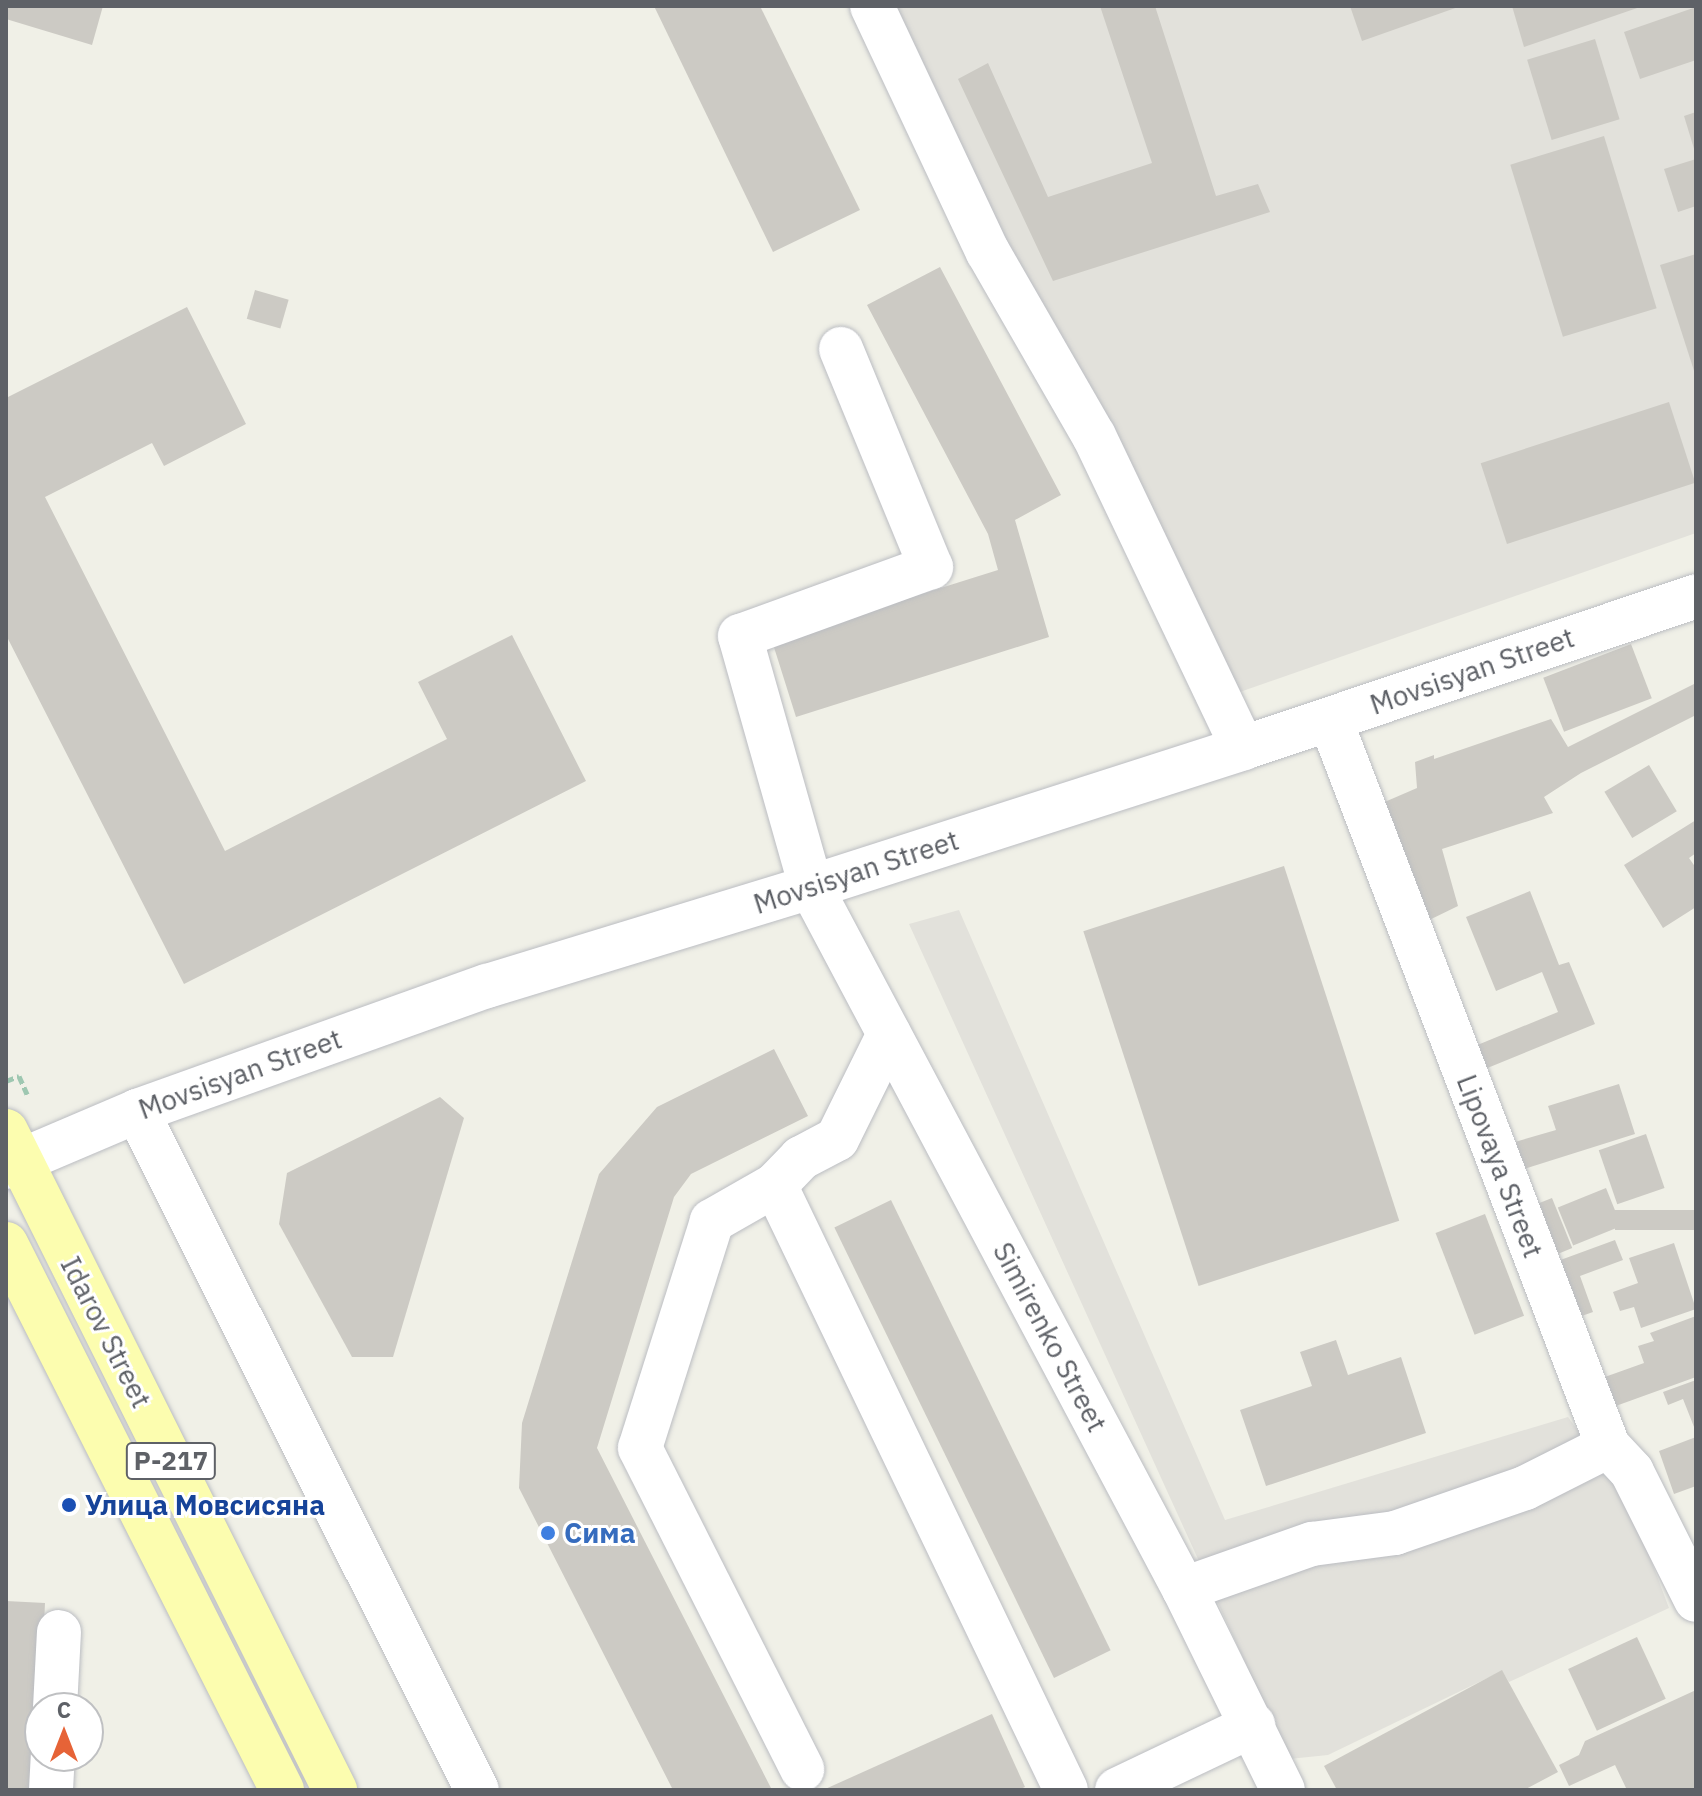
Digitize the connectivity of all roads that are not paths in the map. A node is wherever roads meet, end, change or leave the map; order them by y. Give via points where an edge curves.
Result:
1 (872, 6) edge
2 (841, 349) dead end
3 (1696, 596) edge
4 (1330, 719) junction
5 (1243, 748) junction
6 (811, 887) junction
7 (889, 1034) junction
8 (137, 1111) junction
9 (11, 1153) edge
10 (775, 1185) junction
11 (6, 1244) edge
12 (1608, 1446) junction
13 (1184, 1589) junction
14 (1696, 1600) edge
15 (59, 1632) dead end
16 (56, 1692) edge
17 (1253, 1725) junction
18 (802, 1769) dead end
19 (282, 1790) edge
20 (335, 1790) edge
21 (477, 1790) edge
22 (1066, 1790) edge
23 (1117, 1790) edge
24 (1283, 1790) edge

1 - 5 street via 988,252 1094,436
2 - 6 street, Simirenko Street via 931,567 740,636
3 - 4 street, Movsisyan Street
4 - 5 street, Movsisyan Street
4 - 12 street, Lipovaya Street
5 - 6 street, Movsisyan Street
6 - 7 street, Simirenko Street
6 - 8 street, Movsisyan Street via 487,986
7 - 10 street via 837,1139 801,1158
7 - 13 street, Simirenko Street
8 - 9 street, Movsisyan Street
8 - 21 street
9 - 20 main road, Idarov Street / Р-217
10 - 18 street via 712,1221 640,1448
10 - 22 street
11 - 19 main road, Idarov Street
12 - 13 street via 1525,1488 1395,1533 1312,1544
12 - 14 street, Lipovaya Street via 1632,1472
13 - 17 street, Simirenko Street
15 - 16 street
17 - 23 street
17 - 24 street, Simirenko Street

